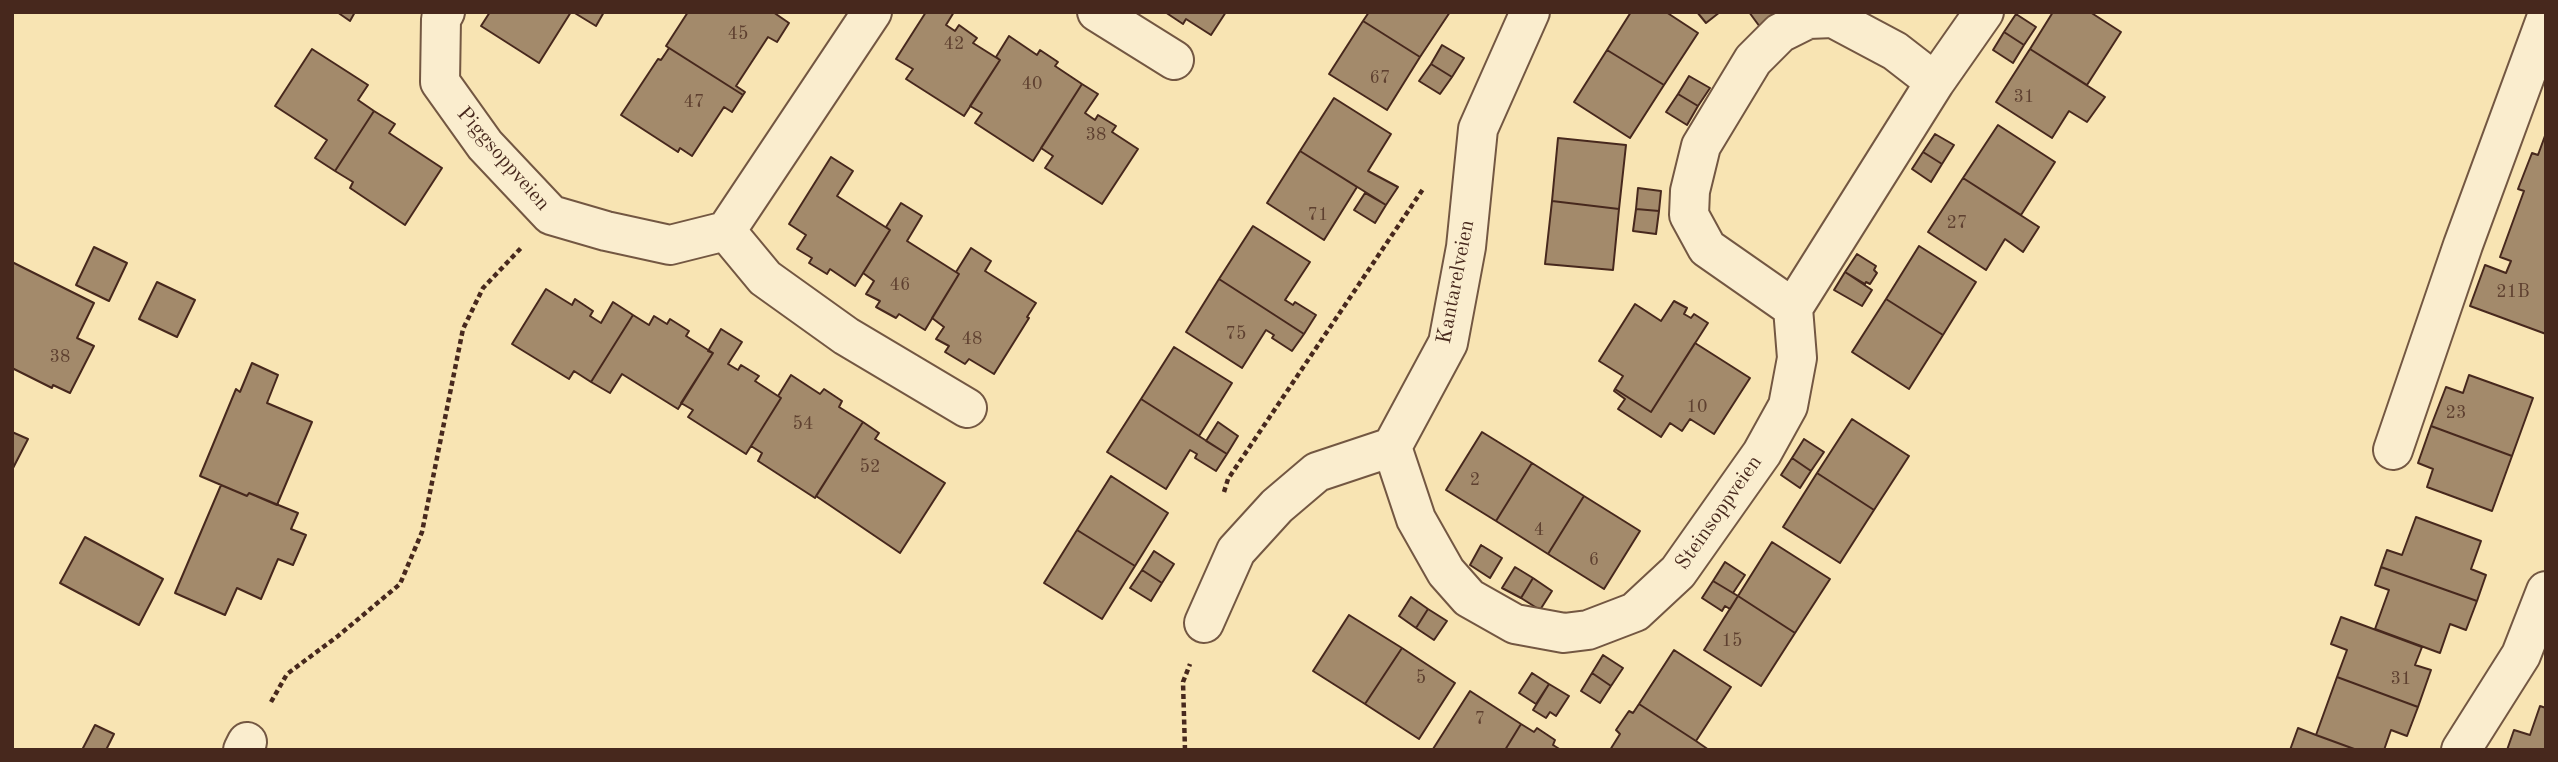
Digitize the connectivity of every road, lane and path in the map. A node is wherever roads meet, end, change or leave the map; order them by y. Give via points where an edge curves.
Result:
1 (445, 12) edge
2 (872, 12) edge
3 (1097, 12) edge
4 (1530, 12) edge
5 (1984, 12) edge
6 (2546, 19) edge
7 (1174, 60) dead end
8 (1935, 82) junction
9 (1478, 130) junction
10 (551, 215) junction
11 (726, 231) junction
12 (1793, 308) junction
13 (967, 408) dead end
14 (1392, 447) junction
15 (2393, 450) dead end
16 (1236, 551) junction
17 (2546, 591) edge
18 (1204, 624) joint
19 (245, 746) edge
20 (1185, 750) edge
21 (2462, 750) edge

1 - 10 street, Piggsoppveien via 440,82 485,145
2 - 11 street
3 - 7 street
4 - 9 street, Kantarelveien
5 - 8 street
6 - 15 street
8 - 12 street
8 - 12 street via 1895,51 1833,18 1808,19 1780,33 1753,60 1701,146 1689,215 1707,248
9 - 14 street, Kantarelveien via 1466,247 1448,343
9 - 16 path via 1430,178 1228,479 1221,503 1223,522
10 - 11 street, Piggsoppveien via 670,245
10 - 19 path via 483,288 463,329 422,532 400,584 287,674
11 - 13 street via 765,278 846,336
12 - 14 street, Steinsoppveien via 1797,358 1788,406 1762,453 1678,572 1635,612 1588,630 1564,632 1515,624 1469,598 1446,572 1416,519
14 - 16 street via 1317,472 1277,506
16 - 18 street
17 - 21 street via 2521,655
18 - 20 path via 1183,682

